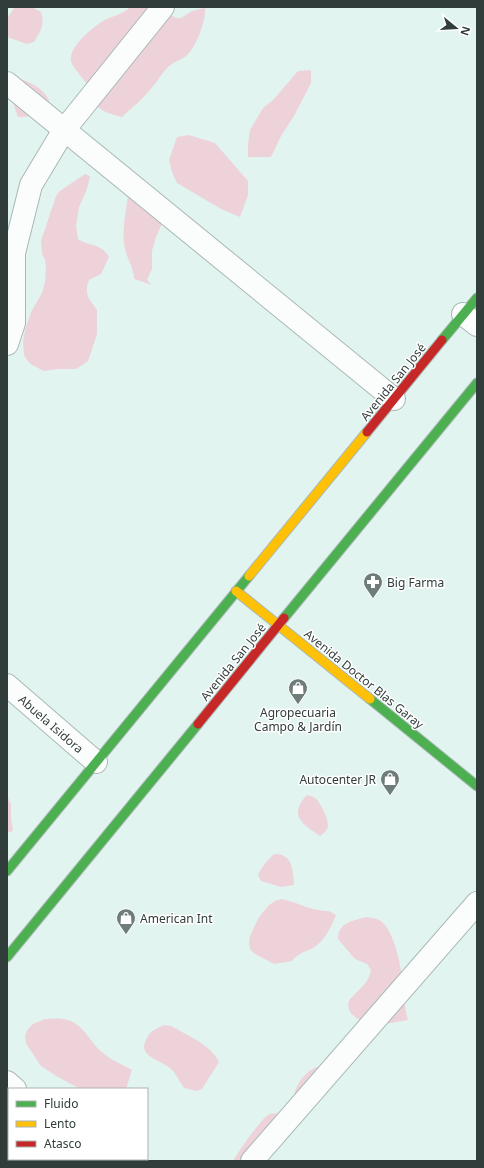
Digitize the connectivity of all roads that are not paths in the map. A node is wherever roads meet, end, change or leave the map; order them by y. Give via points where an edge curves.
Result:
1 (163, 7) edge
2 (7, 83) edge
3 (64, 130) junction
4 (477, 298) edge
5 (470, 320) edge
6 (7, 344) edge
7 (477, 383) edge
8 (394, 399) junction
9 (236, 591) junction
10 (278, 625) junction
11 (7, 685) edge
12 (96, 762) junction
13 (477, 786) edge
14 (7, 871) edge
15 (477, 903) edge
16 (7, 957) edge
17 (252, 1161) edge

1 - 3 street
2 - 3 street
3 - 6 street via 31,185 14,253 14,323
3 - 8 street
4 - 5 street, Avenida San José
5 - 8 street, Avenida San José
7 - 10 street, Avenida San José
8 - 9 street, Avenida San José
9 - 10 street, Avenida Doctor Blas Garay
9 - 12 street, Avenida San José
10 - 13 street, Avenida Doctor Blas Garay
10 - 16 street, Avenida San José
11 - 12 street, Abuela Isidora
12 - 14 street, Avenida San José
15 - 17 street

